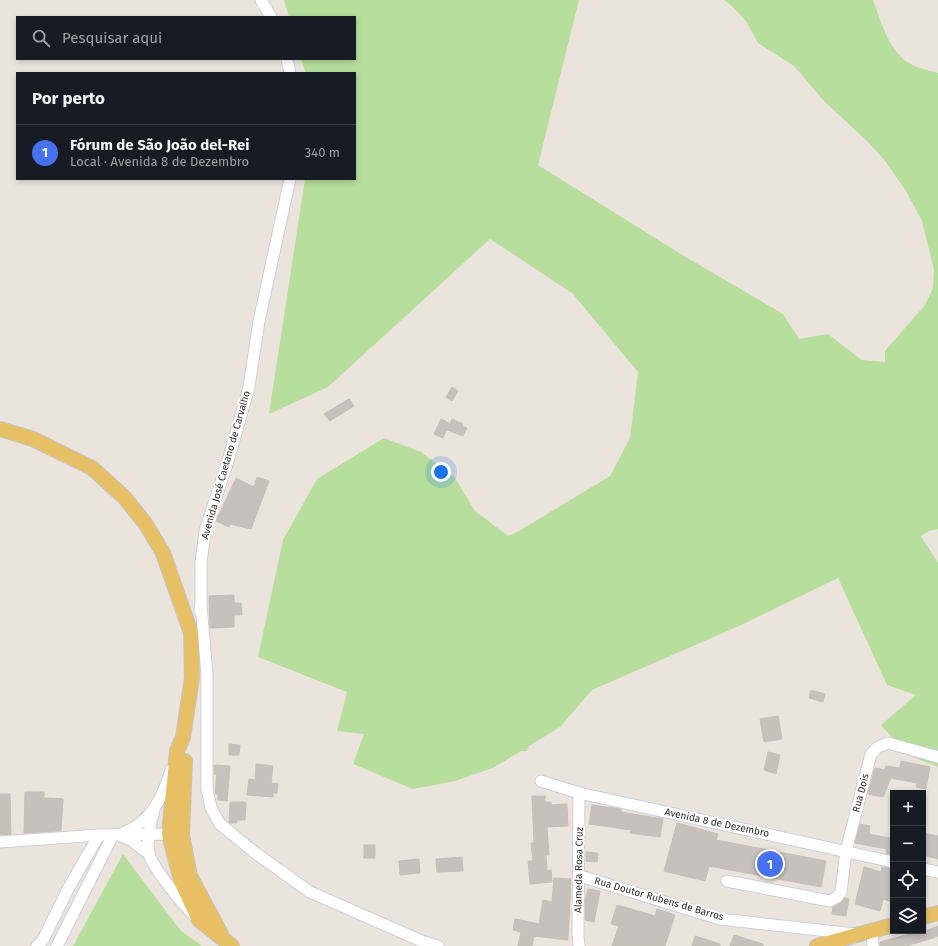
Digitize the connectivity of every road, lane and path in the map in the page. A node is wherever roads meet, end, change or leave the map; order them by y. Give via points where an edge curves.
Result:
1 (261, 0) edge
2 (270, 16) edge
3 (287, 60) edge
4 (290, 72) edge
5 (290, 180) edge
6 (0, 429) edge
7 (201, 605) junction
8 (191, 632) junction
9 (182, 737) junction
10 (177, 751) junction
11 (938, 757) edge
12 (541, 781) dead end
13 (579, 793) junction
14 (154, 810) junction
15 (148, 834) junction
16 (176, 834) junction
17 (99, 835) junction
18 (116, 835) junction
19 (0, 842) edge
20 (846, 852) junction
21 (148, 854) junction
22 (890, 861) edge
23 (926, 870) edge
24 (938, 872) edge
25 (580, 876) junction
26 (727, 881) dead end
27 (938, 913) edge
28 (926, 916) edge
29 (199, 920) junction
30 (890, 926) edge
31 (872, 931) junction
32 (857, 935) junction
33 (228, 943) edge
34 (43, 944) edge
35 (57, 946) edge
36 (438, 946) edge
37 (579, 946) edge
38 (817, 946) edge
39 (873, 946) edge

1 - 2 street
3 - 4 street
5 - 7 street, Avenida José Caetano de Carvalho via 259,321 249,387 205,531 201,562
6 - 8 main road via 33,439 86,465 124,497 145,523 163,553
7 - 8 street, Avenida José Caetano de Carvalho
7 - 36 street via 207,675 207,789 211,808 220,824 310,892
8 - 9 main road via 192,678
9 - 10 main road
9 - 16 main road via 185,749
10 - 14 street via 166,787
10 - 16 main road
11 - 20 street, Rua Dois via 888,743 878,747 871,754
12 - 13 street, Avenida 8 de Dezembro
13 - 20 street, Avenida 8 de Dezembro
13 - 25 street, Alameda Rosa Cruz
14 - 15 street
14 - 18 street via 140,824
15 - 16 street
15 - 18 street
15 - 21 street
16 - 29 main road via 181,882
16 - 33 main road via 190,876
17 - 18 street
17 - 19 street
17 - 34 street via 68,889
18 - 21 street via 131,840
18 - 35 street
20 - 22 street, Avenida 8 de Dezembro
20 - 26 street, Rua Dois via 841,892 830,901
21 - 29 street via 184,907
23 - 24 street
25 - 32 street, Rua Doutor Rubens de Barros via 720,919
25 - 37 street, Alameda Rosa Cruz
27 - 28 main road
29 - 33 main road
30 - 31 main road
31 - 32 main road
31 - 39 street
32 - 38 main road

